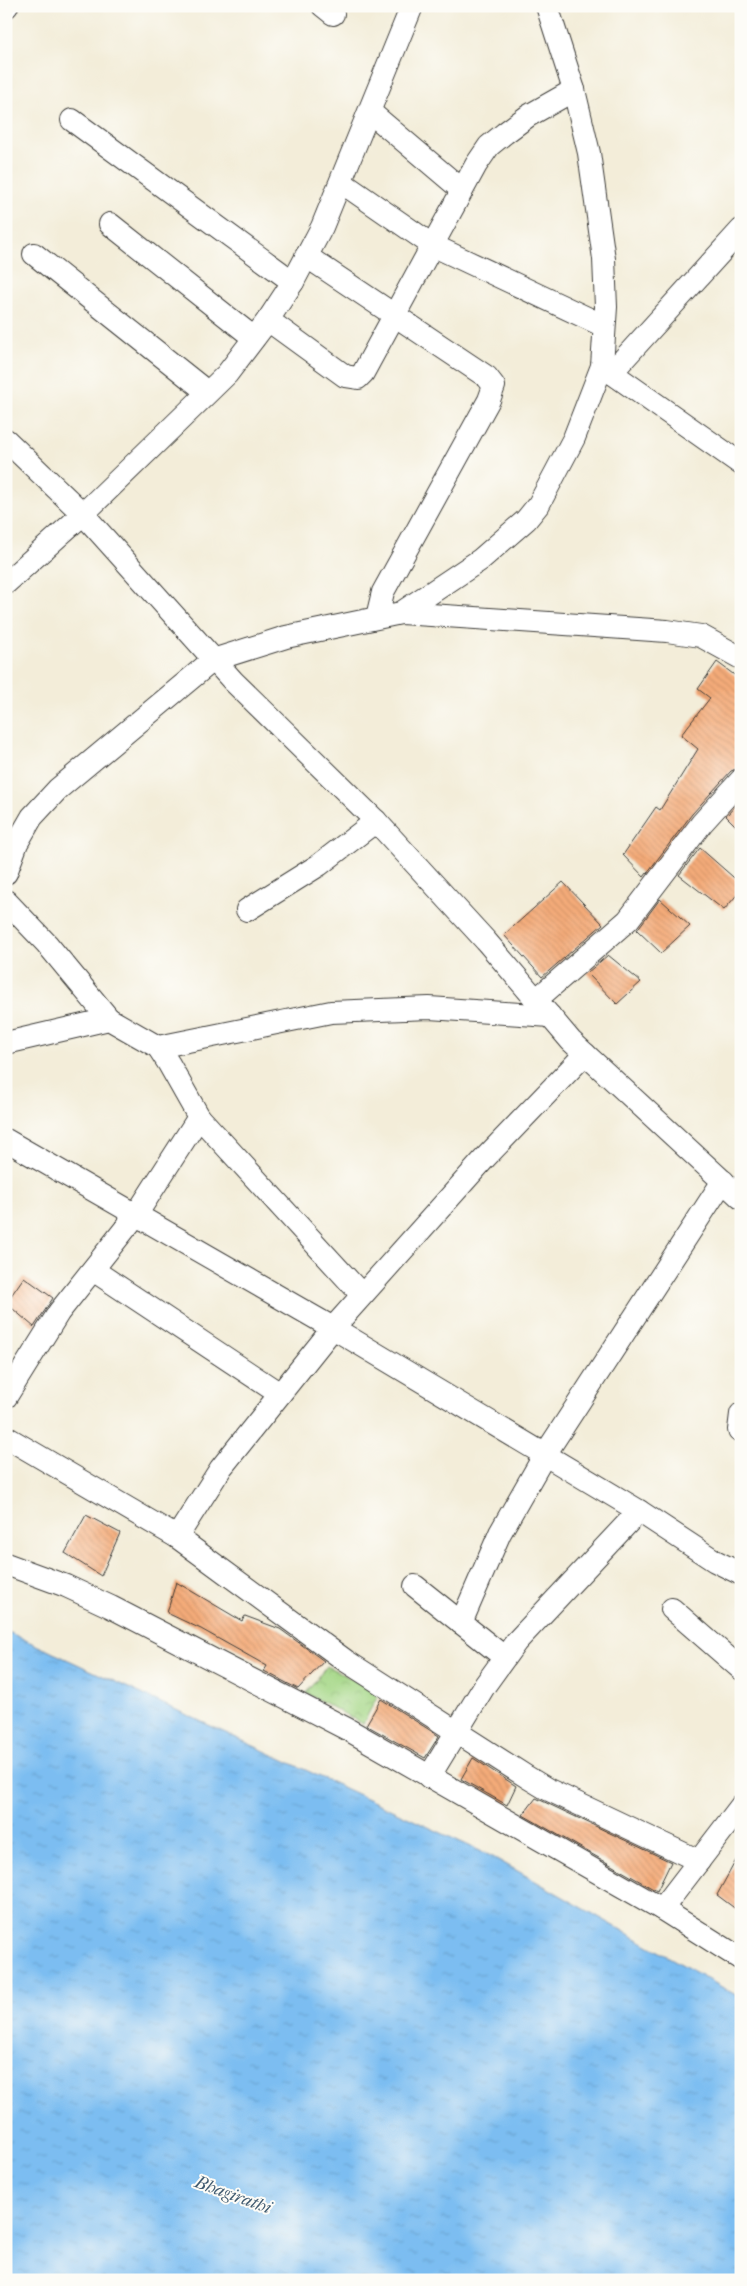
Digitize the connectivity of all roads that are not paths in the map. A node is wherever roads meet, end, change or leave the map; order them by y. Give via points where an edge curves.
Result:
1 (412, 6) edge
2 (547, 6) edge
3 (574, 90) junction
4 (370, 112) junction
5 (72, 120) dead end
6 (341, 182) junction
7 (462, 190) junction
8 (110, 224) dead end
9 (741, 230) edge
10 (432, 245) junction
11 (34, 254) dead end
12 (306, 256) junction
13 (293, 282) junction
14 (394, 316) junction
15 (268, 320) junction
16 (604, 326) junction
17 (254, 338) junction
18 (606, 369) junction
19 (207, 392) junction
20 (6, 440) edge
21 (741, 464) edge
22 (83, 514) junction
23 (6, 583) edge
24 (401, 613) junction
25 (377, 617) junction
26 (741, 658) edge
27 (213, 660) junction
28 (741, 780) edge
29 (376, 821) junction
30 (6, 873) edge
31 (6, 901) edge
32 (247, 910) dead end
33 (543, 1008) junction
34 (109, 1019) junction
35 (6, 1043) edge
36 (158, 1047) junction
37 (585, 1054) junction
38 (199, 1117) junction
39 (6, 1140) edge
40 (723, 1181) junction
41 (741, 1198) edge
42 (136, 1215) junction
43 (93, 1270) junction
44 (362, 1295) junction
45 (333, 1328) junction
46 (280, 1394) junction
47 (6, 1397) edge
48 (6, 1437) edge
49 (544, 1456) junction
50 (639, 1511) junction
51 (177, 1537) junction
52 (6, 1564) edge
53 (741, 1574) edge
54 (415, 1586) dead end
55 (672, 1609) dead end
56 (461, 1623) junction
57 (504, 1657) junction
58 (741, 1669) edge
59 (456, 1734) junction
60 (429, 1777) junction
61 (741, 1806) edge
62 (699, 1861) junction
63 (662, 1909) junction
64 (741, 1959) edge

1 - 4 street
2 - 3 street
3 - 7 street via 528,116 489,146
3 - 16 street via 589,153 604,259
4 - 6 street
4 - 7 street
5 - 13 street
6 - 10 street
6 - 12 street
7 - 10 street
8 - 17 street
9 - 18 street
10 - 14 street
10 - 16 street
11 - 19 street
12 - 13 street
12 - 14 street
13 - 15 street
14 - 15 street via 358,378 345,376
14 - 25 street via 487,377 492,381 494,391 383,592
15 - 17 street
16 - 18 street
17 - 19 street via 227,374
18 - 21 street
18 - 24 street via 574,438 539,504 526,520 480,560
19 - 22 street
20 - 22 street
22 - 23 street
22 - 27 street
24 - 25 street
24 - 26 street via 668,631 701,636
25 - 27 street via 286,637
27 - 29 street
27 - 30 street via 58,789 32,817 17,843
28 - 33 street via 702,823 628,920
29 - 32 street via 319,865
29 - 33 street
31 - 34 street via 47,944
33 - 36 street via 331,1012
33 - 37 street
34 - 35 street
34 - 36 street
36 - 38 street
37 - 40 street
37 - 44 street via 485,1158
38 - 42 street
38 - 44 street
39 - 42 street
40 - 41 street
40 - 49 street
42 - 43 street
42 - 45 street
43 - 46 street
43 - 47 street via 59,1312
44 - 45 street
45 - 46 street
45 - 49 street
46 - 51 street via 222,1468
48 - 51 street
49 - 50 street
49 - 56 street via 500,1533
50 - 53 street via 693,1548
50 - 57 street
51 - 59 street via 346,1662
52 - 60 street via 66,1586 151,1626 347,1729
54 - 56 street
55 - 58 street
56 - 57 street
57 - 59 street
59 - 60 street
59 - 62 street via 547,1789
60 - 63 street
61 - 62 street
62 - 63 street
63 - 64 street

